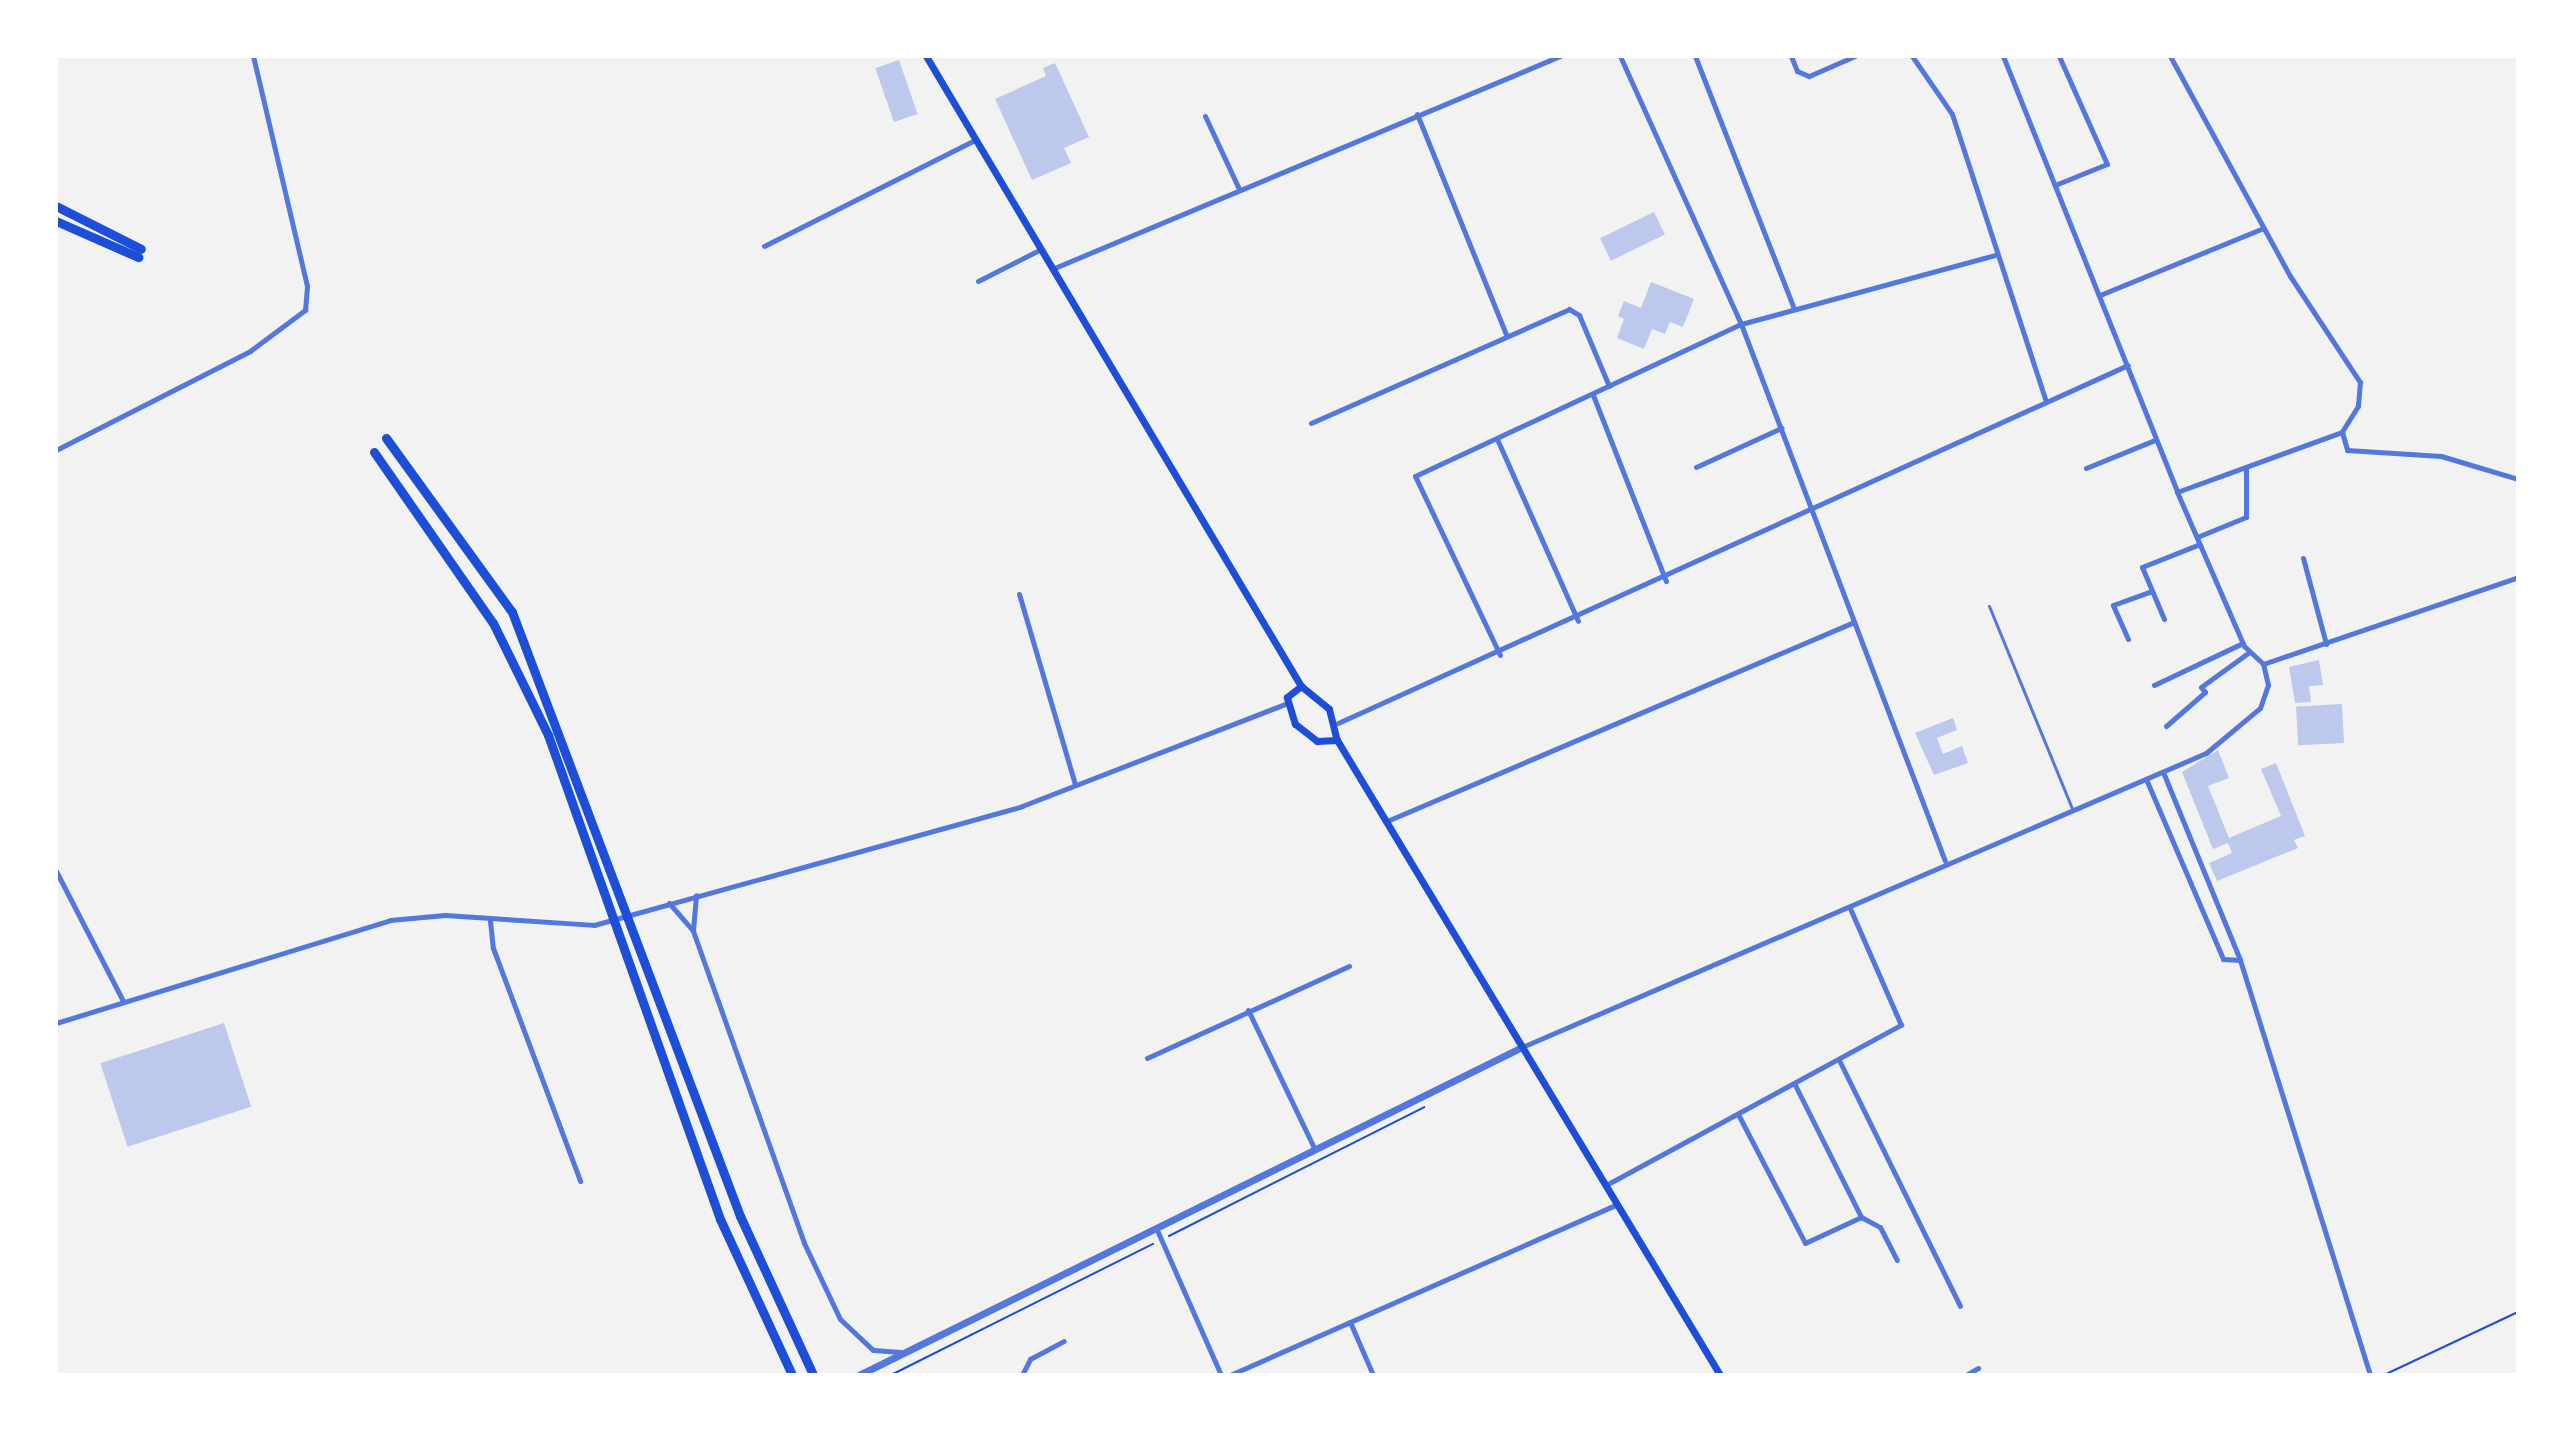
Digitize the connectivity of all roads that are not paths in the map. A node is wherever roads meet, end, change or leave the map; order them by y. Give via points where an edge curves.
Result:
1 (253, 56) edge
2 (926, 56) edge
3 (1560, 56) edge
4 (1620, 56) edge
5 (1695, 56) edge
6 (1791, 56) edge
7 (1855, 56) edge
8 (1912, 56) edge
9 (2003, 56) edge
10 (2059, 56) edge
11 (2170, 56) edge
12 (1550, 58) edge
13 (1417, 114) junction
14 (1205, 116) dead end
15 (975, 140) junction
16 (2055, 185) junction
17 (1239, 189) junction
18 (56, 206) edge
19 (56, 221) edge
20 (2263, 228) junction
21 (764, 246) dead end
22 (1041, 249) junction
23 (1995, 255) junction
24 (1052, 269) junction
25 (978, 281) dead end
26 (2100, 295) junction
27 (1794, 308) junction
28 (1741, 324) junction
29 (1506, 334) junction
30 (2128, 365) junction
31 (1609, 386) junction
32 (1593, 395) junction
33 (2046, 402) junction
34 (1311, 423) dead end
35 (1781, 428) junction
36 (2342, 432) junction
37 (386, 438) dead end
38 (1497, 438) junction
39 (2155, 440) junction
40 (56, 450) edge
41 (374, 452) dead end
42 (1696, 467) dead end
43 (2246, 467) junction
44 (2086, 468) dead end
45 (2518, 479) edge
46 (2177, 492) junction
47 (1814, 511) junction
48 (2197, 537) junction
49 (2200, 544) junction
50 (2303, 558) dead end
51 (2518, 577) edge
52 (1666, 581) junction
53 (2152, 591) junction
54 (1019, 594) dead end
55 (1989, 606) dead end
56 (2164, 619) dead end
57 (1578, 621) junction
58 (1854, 622) junction
59 (2128, 639) dead end
60 (2243, 643) junction
61 (2326, 644) junction
62 (2248, 653) junction
63 (1500, 655) junction
64 (2263, 664) junction
65 (2154, 685) dead end
66 (1301, 686) junction
67 (1287, 703) junction
68 (1338, 723) junction
69 (2166, 726) dead end
70 (1337, 740) junction
71 (2163, 772) junction
72 (2146, 779) junction
73 (1075, 784) junction
74 (2072, 808) junction
75 (1387, 821) junction
76 (1945, 861) junction
77 (56, 871) edge
78 (696, 895) junction
79 (668, 902) junction
80 (1850, 908) junction
81 (490, 921) junction
82 (693, 931) junction
83 (2240, 960) junction
84 (1349, 966) dead end
85 (123, 1001) junction
86 (1248, 1010) junction
87 (56, 1023) edge
88 (1522, 1047) junction
89 (1147, 1058) dead end
90 (1839, 1060) junction
91 (1795, 1085) junction
92 (1739, 1116) junction
93 (1316, 1151) junction
94 (580, 1181) dead end
95 (1605, 1185) junction
96 (1615, 1205) junction
97 (1861, 1217) junction
98 (1157, 1230) junction
99 (1897, 1260) dead end
100 (1960, 1306) dead end
101 (1350, 1322) junction
102 (1064, 1341) dead end
103 (914, 1349) junction
104 (1978, 1368) dead end
105 (792, 1375) edge
106 (813, 1375) edge
107 (859, 1375) edge
108 (1022, 1375) edge
109 (1221, 1375) edge
110 (1230, 1375) edge
111 (1373, 1375) edge
112 (1720, 1375) edge
113 (1966, 1375) edge
114 (2370, 1375) edge

1 - 40 street via 307,286 299,320
2 - 15 main road
3 - 12 street
4 - 28 street
5 - 27 street
6 - 7 street via 1801,75 1816,75
8 - 23 street via 1952,114
9 - 16 street
10 - 16 street via 2107,164
11 - 20 street
12 - 13 street
13 - 17 street
13 - 29 street
14 - 17 street
15 - 21 street
15 - 22 main road
16 - 26 street
17 - 24 street
18 - 19 highway via 139,253
20 - 26 street
20 - 36 street via 2360,382 2358,406
22 - 24 main road
22 - 25 street
23 - 27 street
23 - 33 street
24 - 66 main road
26 - 30 street
27 - 28 street
28 - 31 street
28 - 35 street
29 - 31 street via 1569,309 1579,315
29 - 34 street
30 - 33 street
30 - 39 street
31 - 32 street
32 - 38 street
32 - 52 street
33 - 47 street
35 - 42 street
35 - 47 street
36 - 43 street
36 - 45 street via 2347,450 2441,456
37 - 106 highway via 512,612 740,1216
38 - 57 street
38 - 63 street via 1415,476
39 - 44 street
39 - 46 street
41 - 105 highway via 493,623 548,735 720,1219
43 - 46 street
43 - 48 street via 2246,517
46 - 48 street
47 - 52 street
47 - 58 street
48 - 49 street
49 - 53 street via 2142,567
49 - 60 street
50 - 61 street
51 - 61 street
52 - 57 street
53 - 56 street
53 - 59 street via 2113,605
54 - 73 street
55 - 74 lane
57 - 63 street
58 - 75 street
58 - 76 street
60 - 62 street
60 - 65 street
61 - 64 street
62 - 64 street
62 - 69 street via 2201,687 2205,692
63 - 68 street
64 - 71 street via 2268,685 2260,708 2224,742
66 - 67 main road
66 - 68 main road via 1310,687
67 - 70 main road via 1303,733
67 - 73 street
68 - 70 main road
70 - 75 main road
71 - 72 street
71 - 83 street
72 - 74 street
72 - 83 street via 2223,959
73 - 78 street via 1022,806
74 - 76 street
75 - 88 main road
76 - 80 street
77 - 85 street
78 - 79 street
78 - 82 street
79 - 81 street via 594,925
79 - 82 street
80 - 88 street
80 - 90 street via 1901,1025
81 - 85 street via 445,915 390,920
81 - 94 street via 493,948
82 - 103 street via 804,1243 840,1319 873,1350
83 - 114 street
84 - 86 street
85 - 87 street
86 - 89 street
86 - 93 street
88 - 93 street
88 - 95 main road
90 - 91 street
90 - 100 street
91 - 92 street
91 - 97 street
92 - 95 street
92 - 97 street via 1805,1243
93 - 98 street
95 - 96 main road
96 - 101 street
96 - 112 main road
97 - 99 street via 1880,1227
98 - 103 street
98 - 109 street
101 - 110 street
101 - 111 street
102 - 108 street via 1030,1359
103 - 107 street
104 - 113 street

